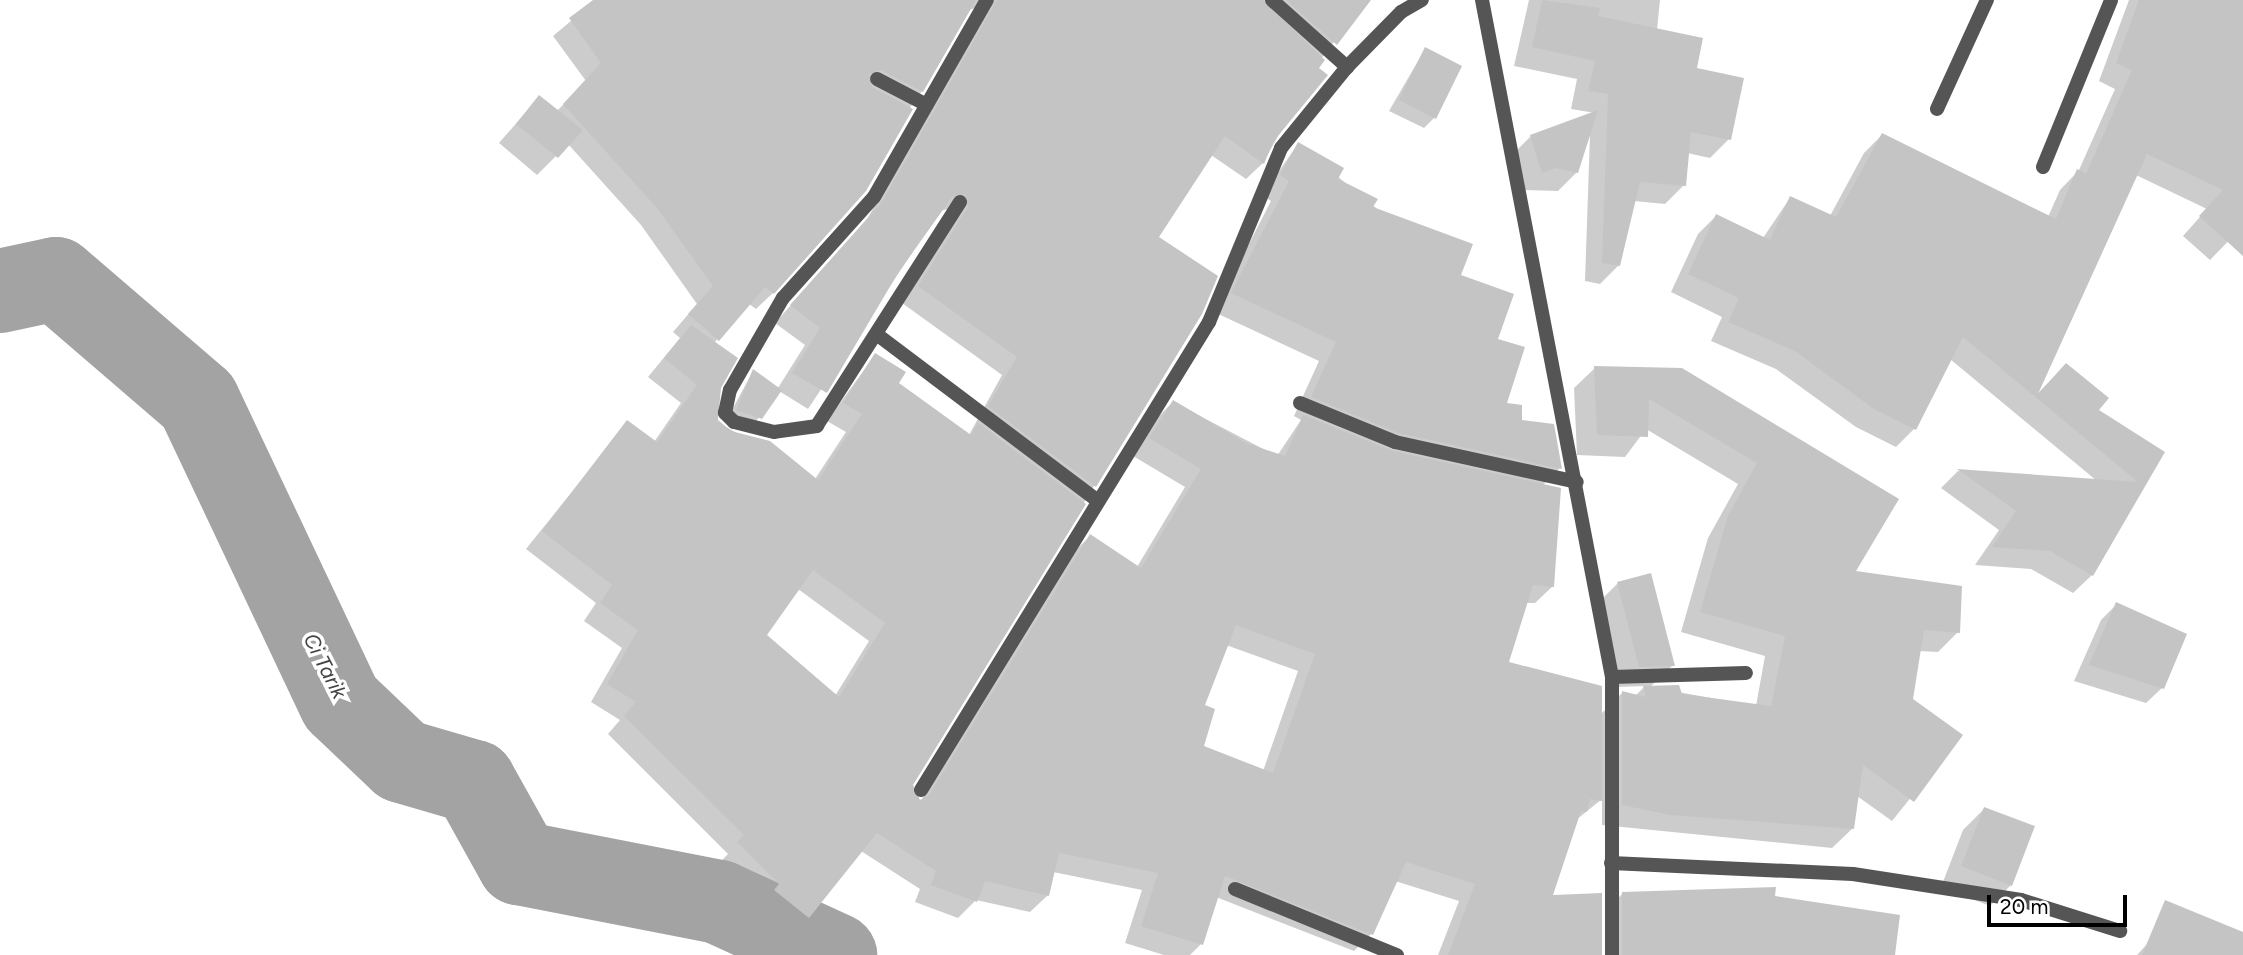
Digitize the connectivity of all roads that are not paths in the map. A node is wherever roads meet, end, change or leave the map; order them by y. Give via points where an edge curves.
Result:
1 (987, 0) edge
2 (1272, 0) edge
3 (1422, 0) edge
4 (1482, 0) edge
5 (1987, 0) edge
6 (2110, 0) edge
7 (1347, 67) junction
8 (877, 79) dead end
9 (927, 105) junction
10 (1937, 109) dead end
11 (2043, 167) dead end
12 (960, 202) dead end
13 (879, 336) junction
14 (1300, 404) dead end
15 (1577, 482) junction
16 (1098, 501) junction
17 (1746, 673) dead end
18 (1612, 677) junction
19 (921, 790) dead end
20 (1611, 863) junction
21 (1235, 889) dead end
22 (2120, 931) dead end
23 (1397, 955) edge
24 (1612, 955) edge

1 - 9 street
2 - 7 street
3 - 7 street via 1401,12
4 - 15 street
5 - 10 street
6 - 11 street
7 - 16 street via 1281,148 1209,322
8 - 9 street
9 - 13 street via 874,197 783,298 730,390 725,412 734,422 774,432 817,426
12 - 13 street
13 - 16 street
14 - 15 street via 1420,449
15 - 18 street
16 - 19 street
17 - 18 street
18 - 20 street
20 - 22 street via 1866,876 2021,900
20 - 24 street
21 - 23 street

